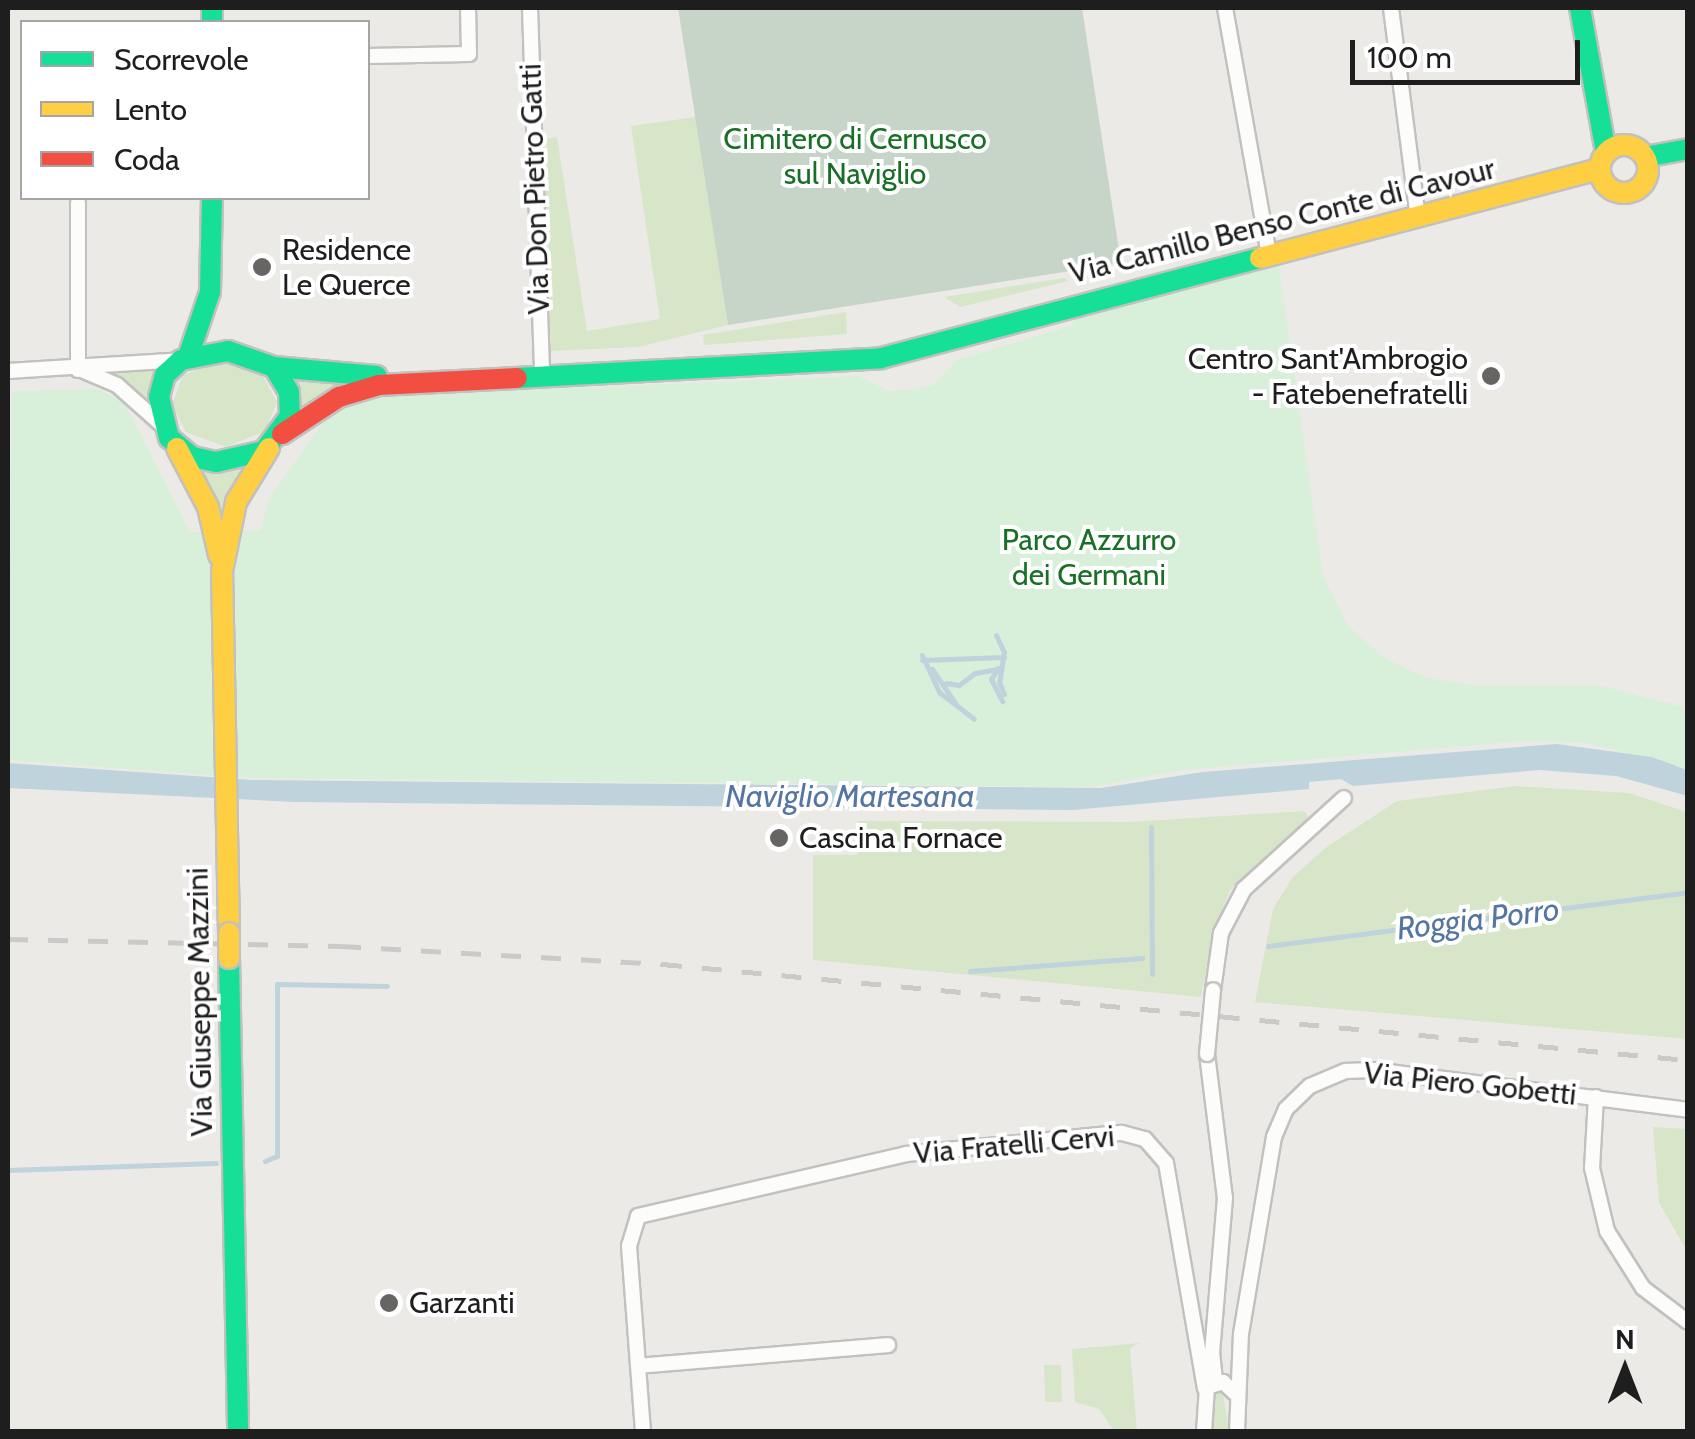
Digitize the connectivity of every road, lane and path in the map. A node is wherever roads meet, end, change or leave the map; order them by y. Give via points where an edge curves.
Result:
1 (468, 8) edge
2 (530, 8) edge
3 (1226, 8) edge
4 (1391, 8) edge
5 (1580, 8) edge
6 (370, 56) edge
7 (1688, 150) edge
8 (1652, 161) junction
9 (1604, 165) junction
10 (212, 200) edge
11 (78, 202) dead end
12 (1418, 218) junction
13 (1269, 255) junction
14 (184, 359) junction
15 (274, 367) junction
16 (78, 370) junction
17 (542, 370) junction
18 (8, 371) edge
19 (628, 371) junction
20 (168, 435) junction
21 (276, 441) junction
22 (222, 571) junction
23 (1344, 798) dead end
24 (1596, 1097) junction
25 (1688, 1110) edge
26 (1688, 1322) edge
27 (1241, 1334) junction
28 (888, 1344) dead end
29 (638, 1366) junction
30 (1215, 1384) junction
31 (1235, 1393) junction
32 (238, 1432) edge
33 (643, 1432) edge
34 (1204, 1432) edge
35 (1237, 1432) edge

1 - 6 street via 469,54
2 - 17 street, Via Don Pietro Gatti
3 - 13 street
4 - 12 street
5 - 9 street via 1604,120
7 - 8 street
8 - 9 street
8 - 9 street, Via Camillo Benso Conte di Cavour via 1631,192
9 - 12 street, Via Camillo Benso Conte di Cavour
10 - 14 street via 210,292
11 - 16 street
12 - 13 street, Via Camillo Benso Conte di Cavour
13 - 19 street, Via Camillo Benso Conte di Cavour via 881,358
14 - 15 street via 228,350
14 - 16 street
14 - 20 street via 162,381
15 - 17 street, Via Camillo Benso Conte di Cavour via 394,377
15 - 21 street via 291,399
16 - 18 street
16 - 20 street via 118,386
17 - 19 street, Via Camillo Benso Conte di Cavour
19 - 21 street, Via Camillo Benso Conte di Cavour via 371,386 325,404
20 - 21 street via 216,462 241,461
20 - 22 street, Via Giuseppe Mazzini via 208,508
21 - 22 street, Via Giuseppe Mazzini via 236,502
22 - 32 street, Via Giuseppe Mazzini, bridge
23 - 30 street, bridge via 1244,889 1222,933 1207,1054 1224,1184
24 - 25 street, Via Piero Gobetti
24 - 26 street, Via Piero Gobetti via 1592,1168 1606,1231 1644,1288
24 - 27 street, Via Piero Gobetti via 1373,1070 1310,1086 1276,1128
27 - 30 street, Via Piero Gobetti
27 - 31 street, Via Piero Gobetti
28 - 29 street
29 - 30 street, Via Fratelli Cervi via 632,1225 650,1211 906,1154 1136,1135 1166,1166
29 - 33 street
30 - 31 street
30 - 34 street
31 - 35 street, Via Piero Gobetti

